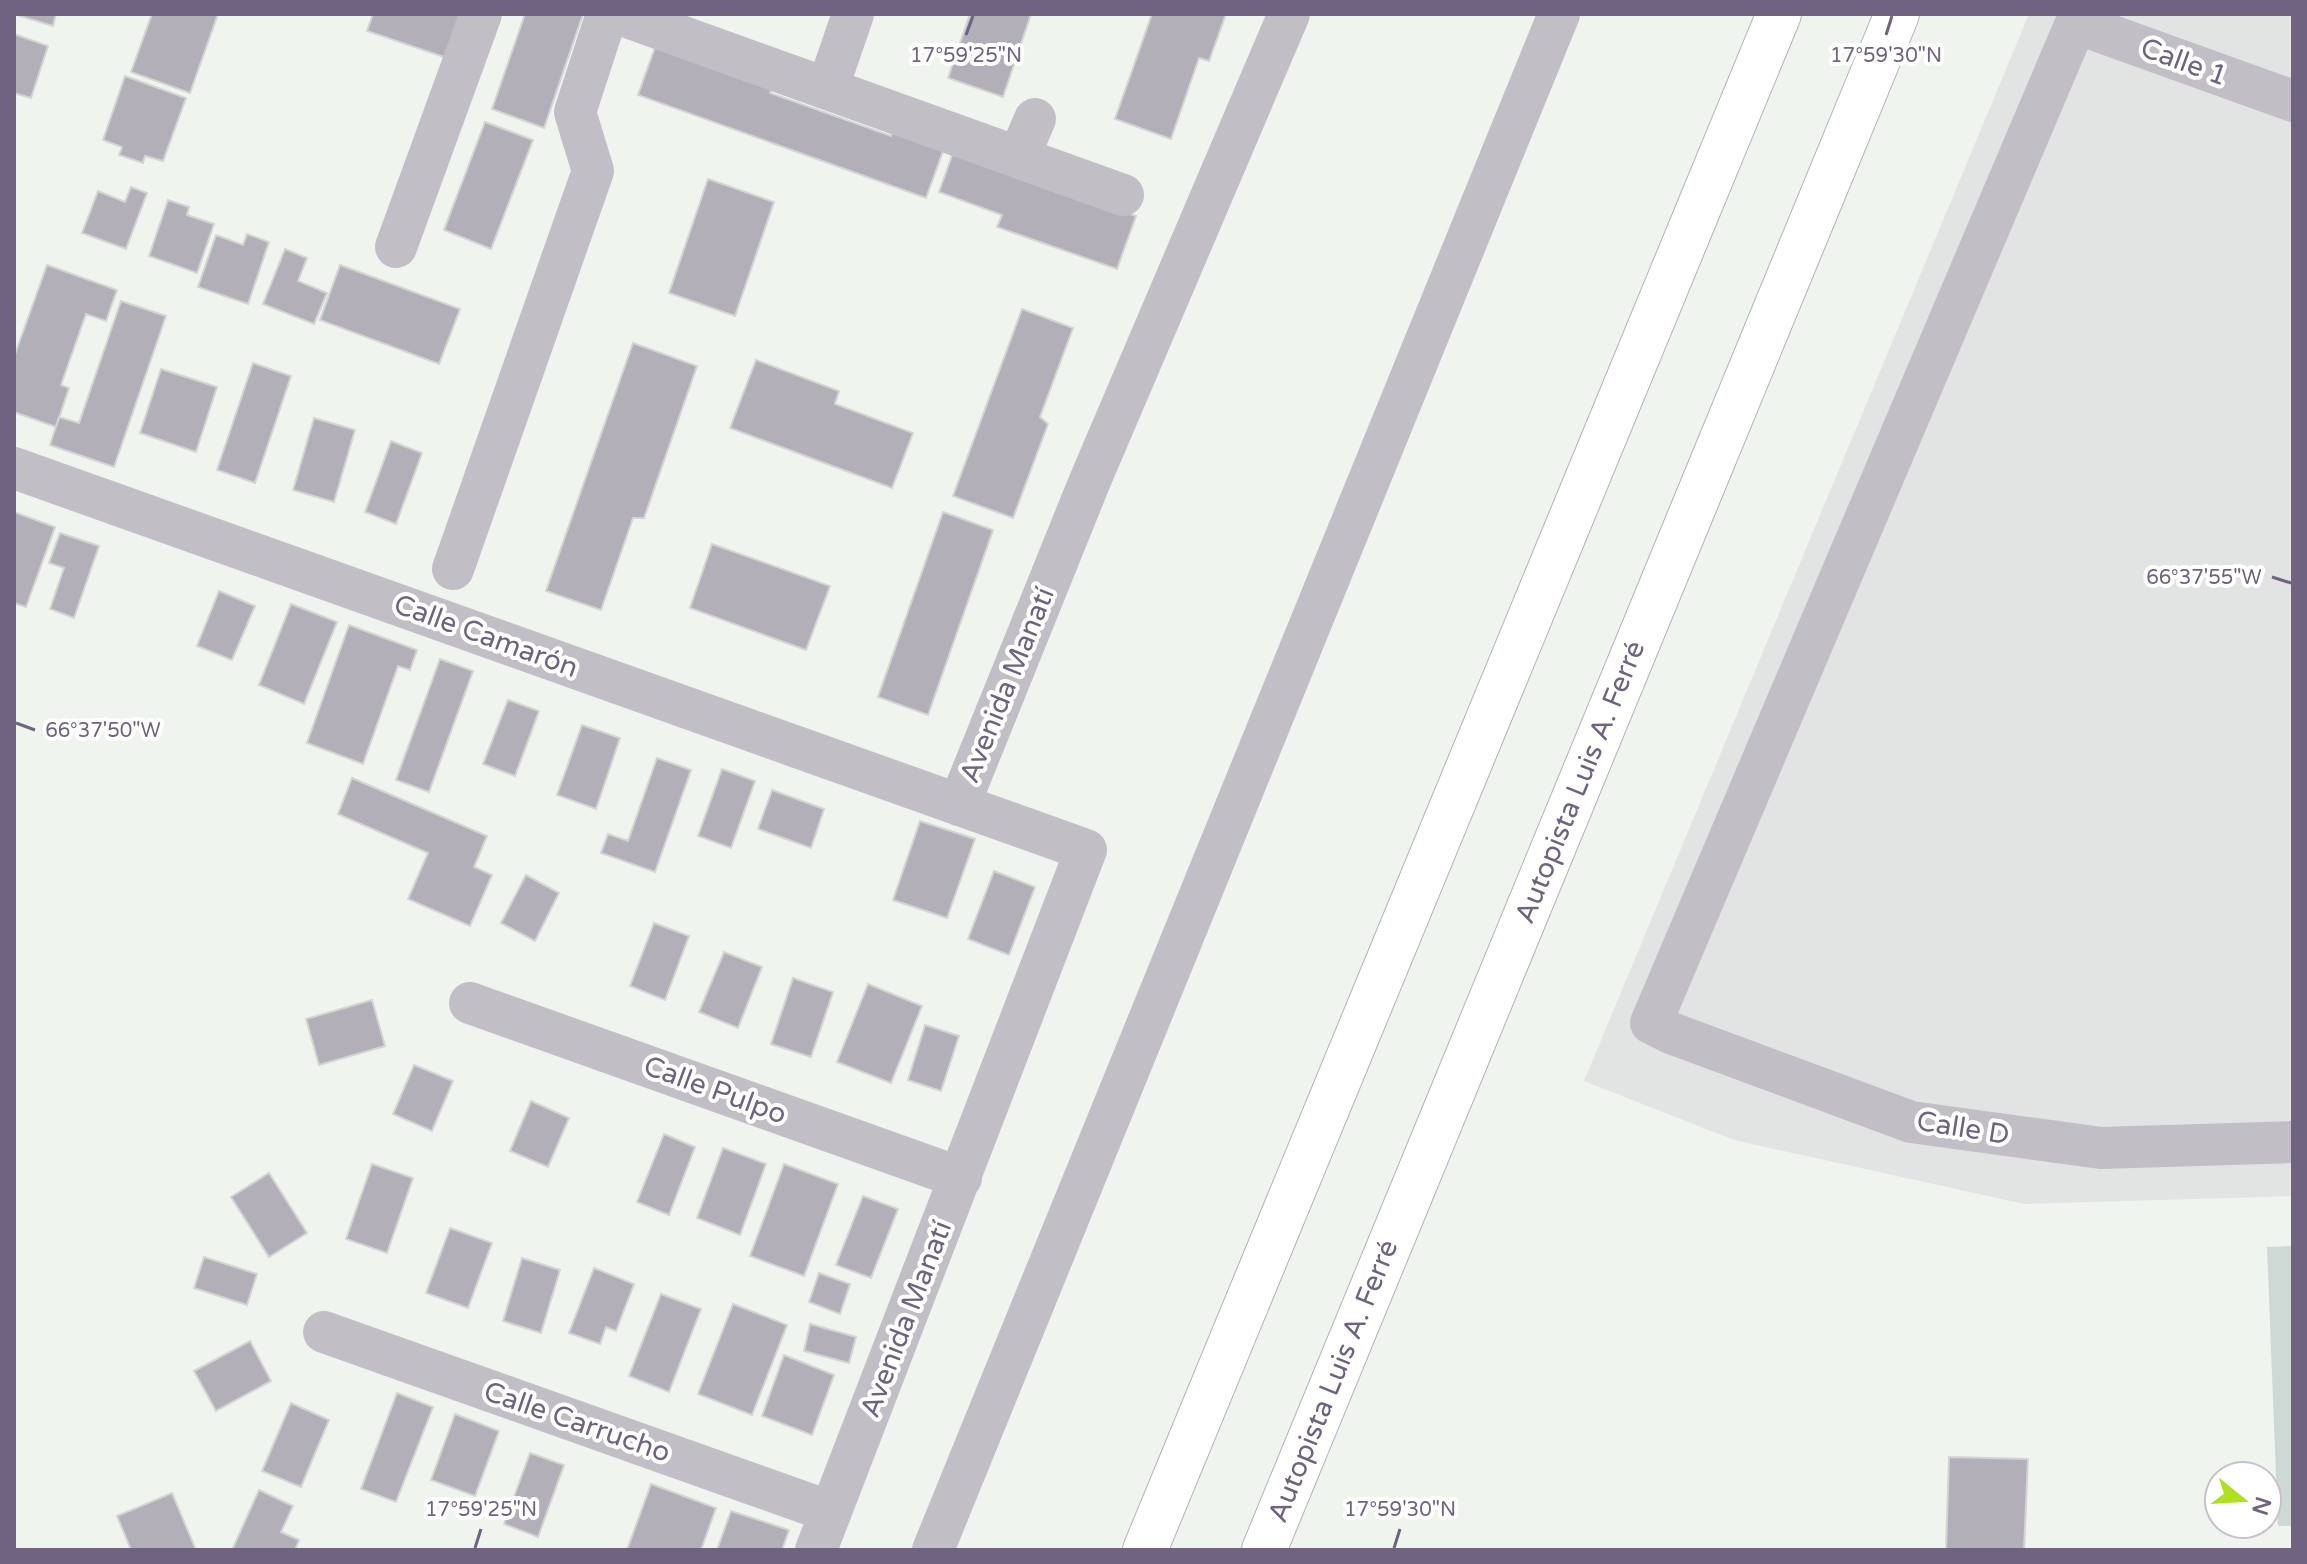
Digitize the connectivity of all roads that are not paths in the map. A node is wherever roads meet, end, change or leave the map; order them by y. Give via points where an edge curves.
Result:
1 (481, 14) edge
2 (607, 14) edge
3 (619, 14) edge
4 (853, 14) edge
5 (1289, 14) edge
6 (1559, 14) edge
7 (1779, 14) edge
8 (1897, 14) edge
9 (828, 87) junction
10 (2293, 101) edge
11 (1123, 195) dead end
12 (396, 247) dead end
13 (14, 468) edge
14 (453, 569) dead end
15 (959, 805) junction
16 (470, 1003) dead end
17 (1651, 1023) joint
18 (2293, 1142) edge
19 (961, 1178) junction
20 (324, 1332) dead end
21 (831, 1512) junction
22 (816, 1550) edge
23 (933, 1550) edge
24 (1145, 1550) edge
25 (1264, 1550) edge

1 - 12 street
2 - 14 street via 575,112 593,171
3 - 9 street
4 - 9 street
5 - 15 street, Avenida Manatí via 1089,483
6 - 23 street
7 - 24 highway
8 - 25 highway, Autopista Luis A. Ferré
9 - 11 street via 1027,137
10 - 17 street, Calle 1 via 2076,23
13 - 15 street, Calle Camarón
15 - 19 street, Avenida Manatí via 1086,850
16 - 19 street, Calle Pulpo
17 - 18 street, Calle D via 1911,1122 2101,1148
19 - 21 street, Avenida Manatí
20 - 21 street, Calle Carrucho
21 - 22 street, Avenida Manatí

